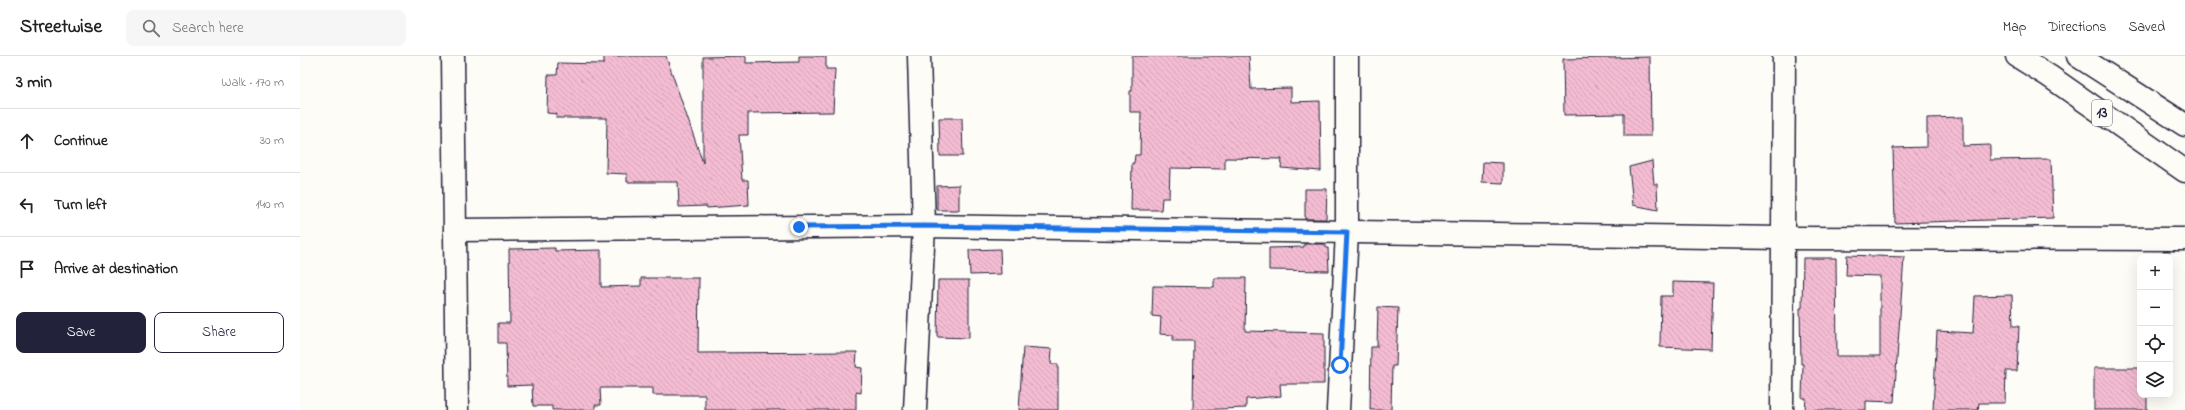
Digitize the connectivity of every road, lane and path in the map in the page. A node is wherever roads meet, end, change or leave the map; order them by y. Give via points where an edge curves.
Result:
1 (454, 56) edge
2 (920, 56) edge
3 (1347, 56) edge
4 (1784, 56) edge
5 (2017, 56) edge
6 (2078, 56) edge
7 (2185, 125) edge
8 (2185, 171) edge
9 (924, 226) junction
10 (456, 230) junction
11 (1347, 232) junction
12 (1783, 238) junction
13 (2185, 239) edge
14 (457, 410) edge
15 (915, 410) edge
16 (1338, 410) edge
17 (1782, 410) edge

1 - 10 street
2 - 9 street
3 - 11 street
4 - 12 street
5 - 8 street, 13
6 - 7 street
9 - 10 street
9 - 11 street
9 - 15 street
10 - 14 street
11 - 12 street
11 - 16 street
12 - 13 street
12 - 17 street

